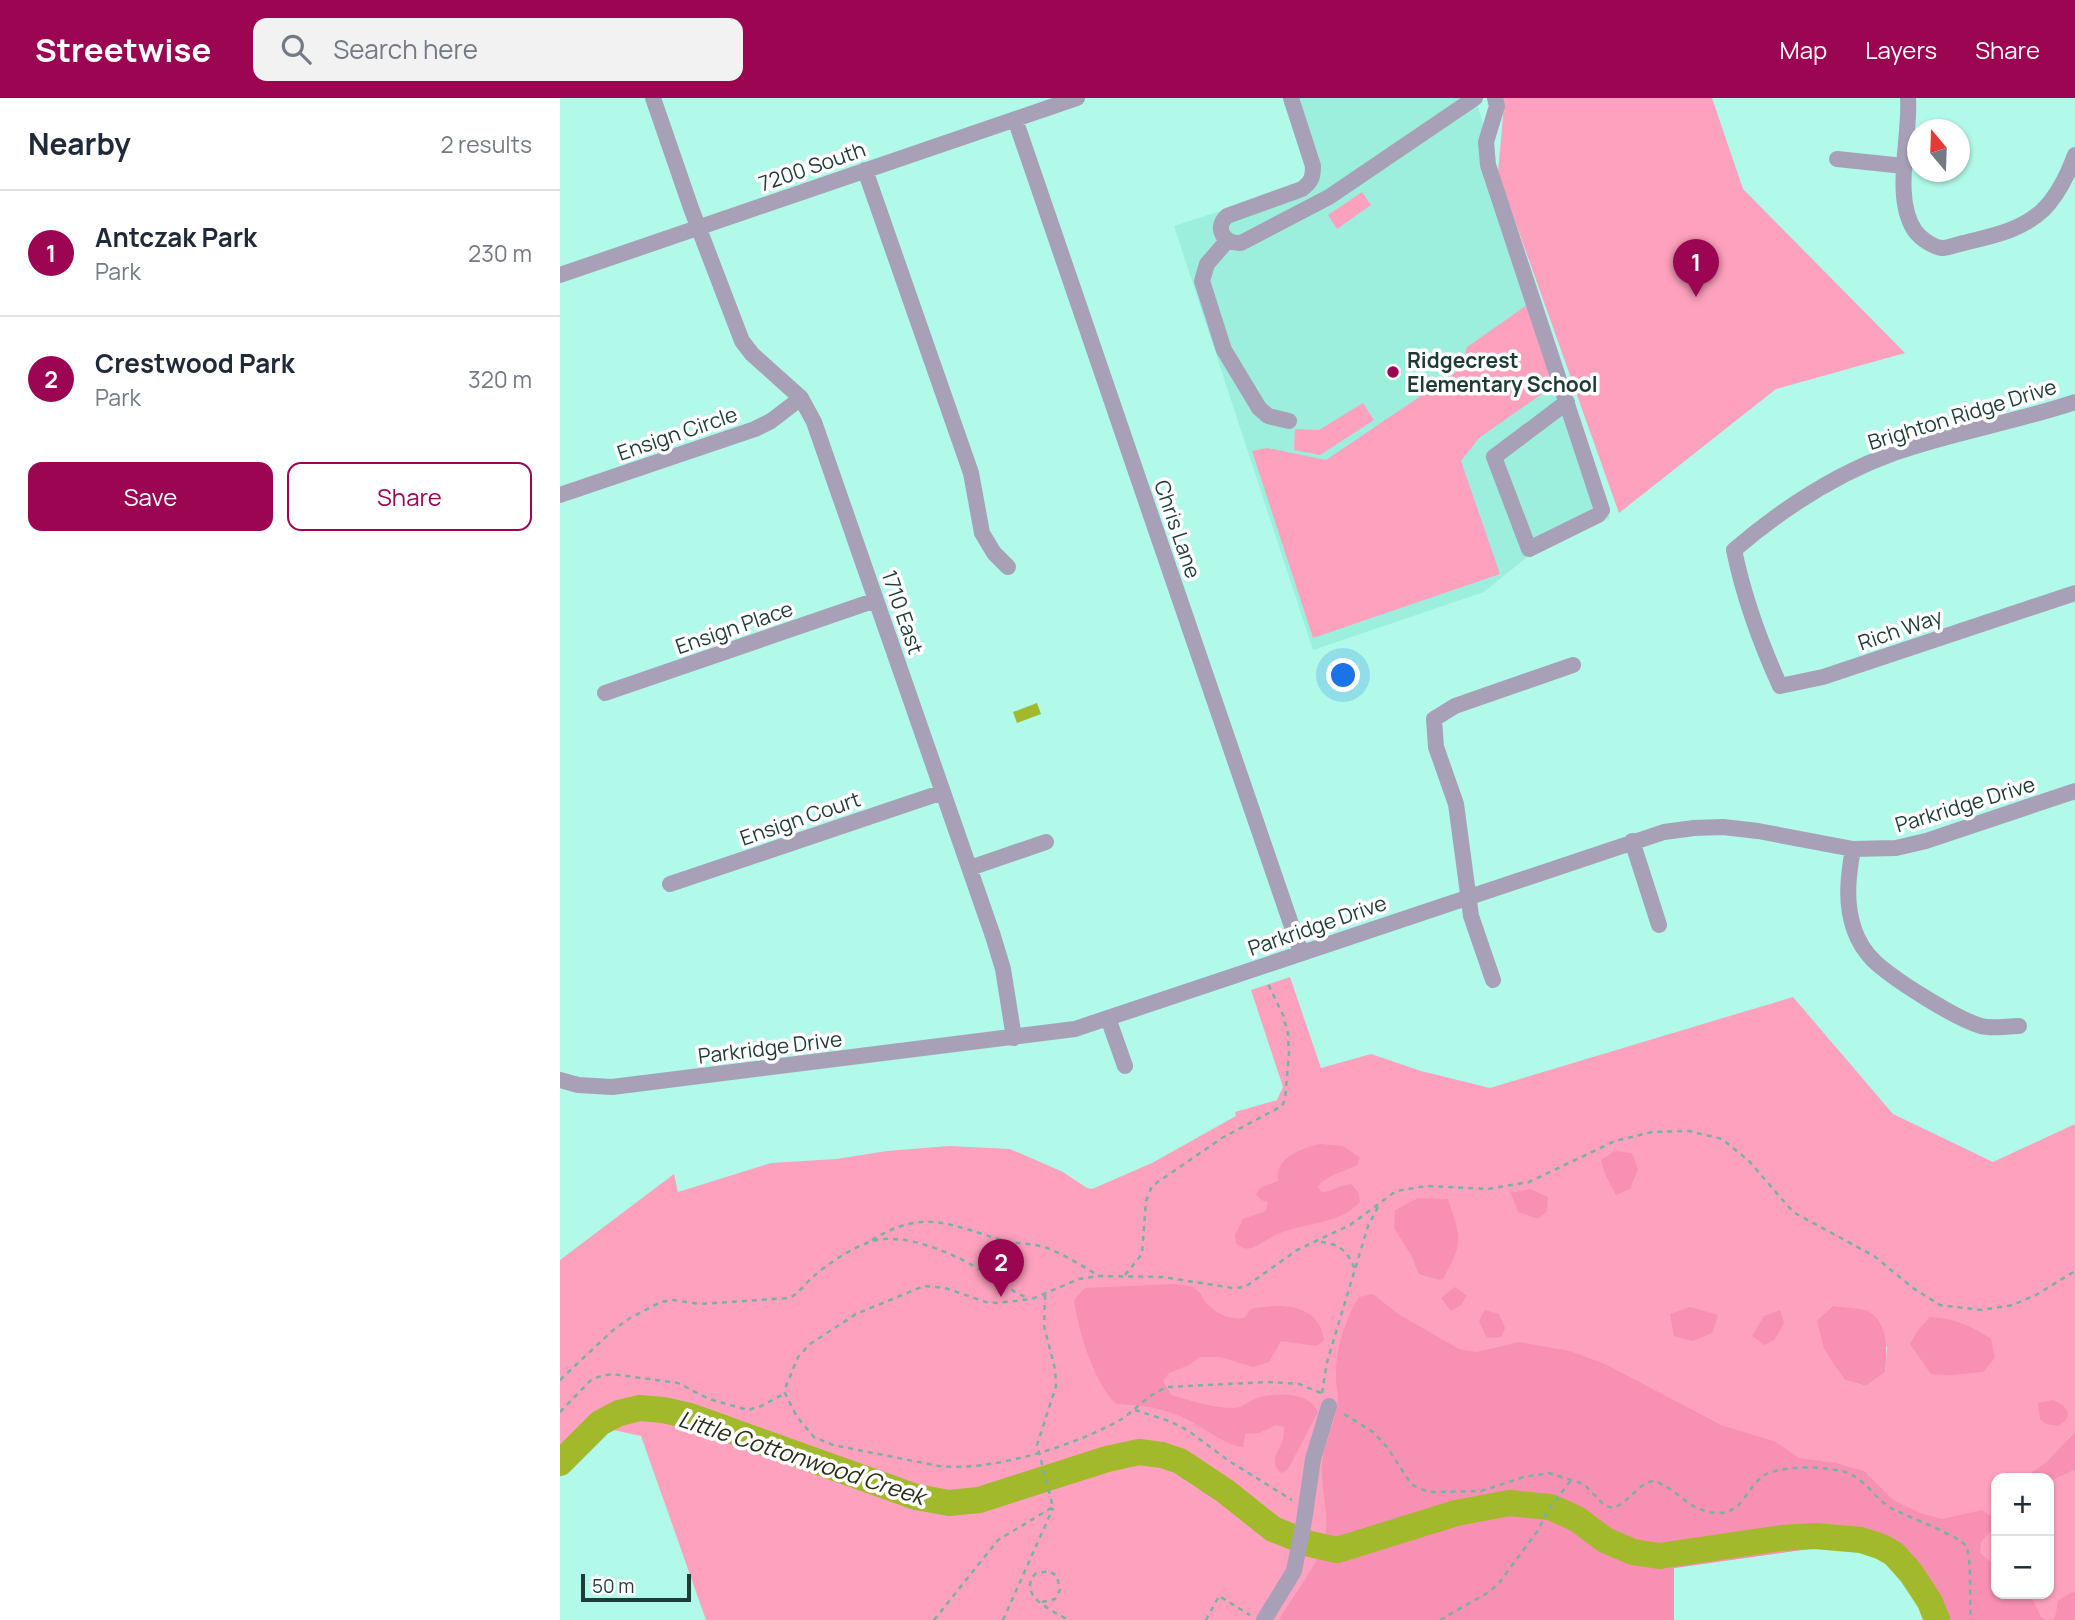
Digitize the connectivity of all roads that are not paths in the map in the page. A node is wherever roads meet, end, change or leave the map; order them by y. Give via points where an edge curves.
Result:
1 (653, 98) edge
2 (1077, 98) edge
3 (1291, 98) edge
4 (1475, 98) edge
5 (1495, 98) edge
6 (1908, 98) edge
7 (1044, 104) edge
8 (1016, 119) junction
9 (2075, 155) edge
10 (1837, 159) dead end
11 (1904, 166) junction
12 (866, 170) junction
13 (699, 227) junction
14 (1227, 241) junction
15 (560, 275) edge
16 (801, 398) junction
17 (2075, 401) edge
18 (1567, 402) junction
19 (1289, 421) dead end
20 (560, 495) edge
21 (1008, 567) dead end
22 (2075, 593) edge
23 (876, 600) junction
24 (1762, 646) joint
25 (1573, 665) dead end
26 (605, 693) dead end
27 (2075, 791) edge
28 (943, 792) junction
29 (1632, 841) junction
30 (1046, 842) dead end
31 (1853, 849) junction
32 (970, 868) junction
33 (670, 884) dead end
34 (1469, 896) junction
35 (1659, 925) dead end
36 (1301, 953) junction
37 (1493, 980) dead end
38 (1108, 1018) junction
39 (2019, 1026) dead end
40 (1014, 1038) junction
41 (1125, 1066) dead end
42 (560, 1080) edge
43 (1326, 1400) road end
44 (1258, 1618) edge

1 - 13 street, 1710 East
2 - 7 street, 7200 South
3 - 14 street via 1314,166 1310,183 1227,216 1220,227
4 - 14 street via 1329,197 1241,243
5 - 18 street via 1497,106 1486,142 1488,165
6 - 11 street
7 - 8 street, 7200 South
8 - 12 street, 7200 South
8 - 36 street, Chris Lane
9 - 11 street via 2043,210 2023,225 1943,248 1915,231 1903,186
10 - 11 street
12 - 13 street, 7200 South
12 - 21 street via 971,473 982,533
13 - 15 street, 7200 South
13 - 16 street, 1710 East via 742,341
14 - 19 street via 1207,264 1202,281 1224,350 1259,408 1268,416
16 - 20 street, Ensign Circle via 755,429
16 - 23 street, 1710 East via 814,422
17 - 24 street, Brighton Ridge Drive via 1853,469 1765,524 1734,550
18 - 18 street via 1602,510 1529,549 1494,457
22 - 24 street, Rich Way via 1823,677 1780,686
23 - 26 street, Ensign Place
23 - 28 street, 1710 East
25 - 34 street via 1455,706 1434,719 1436,747 1456,804
27 - 31 street, Parkridge Drive via 1926,841 1896,848
28 - 32 street, 1710 East
28 - 33 street, Ensign Court
29 - 31 street, Parkridge Drive via 1664,832 1723,828
29 - 34 street, Parkridge Drive
29 - 35 street
30 - 32 street
31 - 39 street via 1849,914 1863,947 1875,961 1958,1016 1983,1027
32 - 40 street, 1710 East via 1003,969
34 - 36 street, Parkridge Drive
34 - 37 street via 1471,916
36 - 38 street, Parkridge Drive
38 - 40 street, Parkridge Drive
38 - 41 street
40 - 42 street, Parkridge Drive via 612,1087
43 - 44 street via 1294,1571

